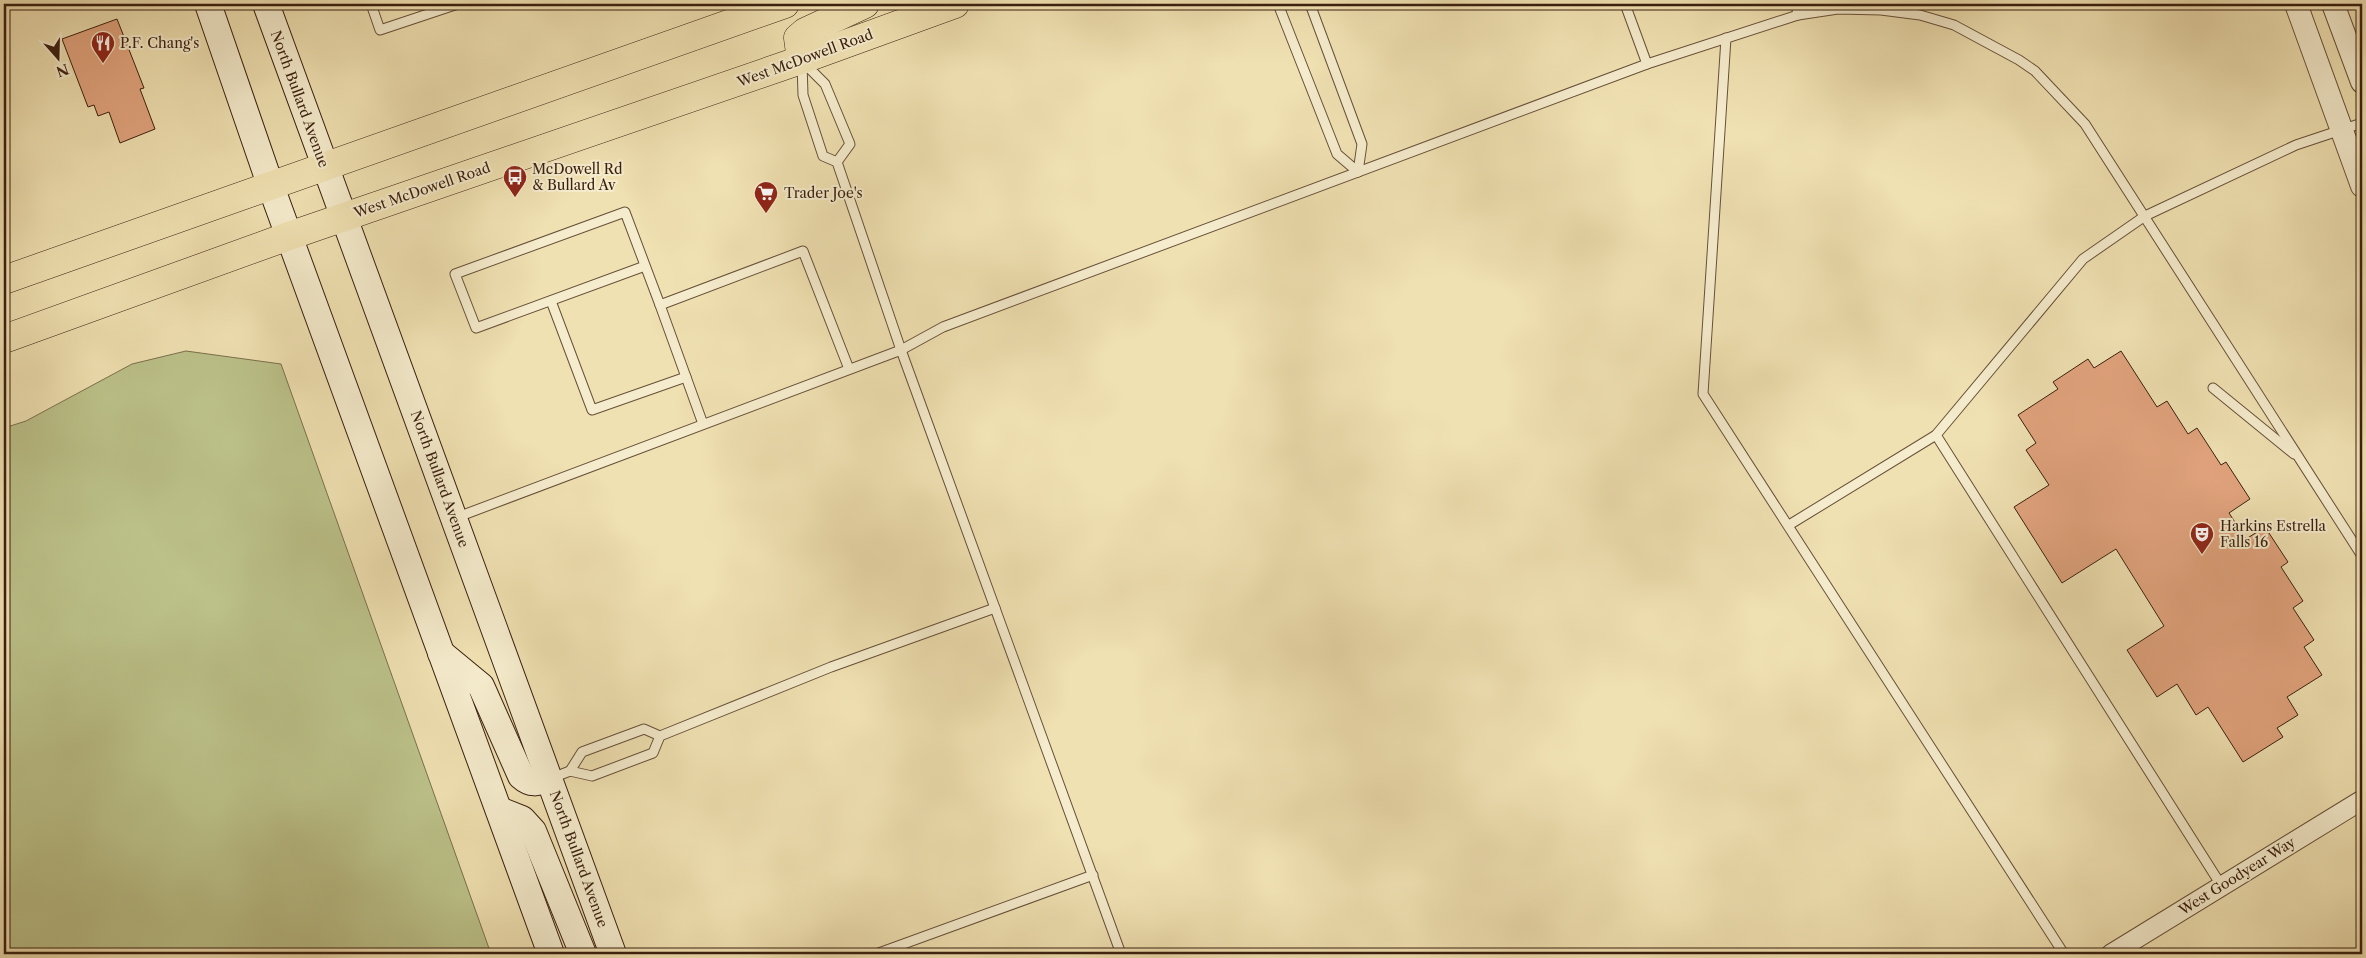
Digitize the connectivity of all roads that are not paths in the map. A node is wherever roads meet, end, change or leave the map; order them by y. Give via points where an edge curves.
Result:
1 (208, 4) edge
2 (266, 4) edge
3 (371, 4) edge
4 (424, 4) edge
5 (458, 4) edge
6 (782, 4) edge
7 (865, 4) edge
8 (955, 4) edge
9 (1278, 4) edge
10 (1310, 4) edge
11 (1625, 4) edge
12 (1796, 4) edge
13 (2296, 4) edge
14 (2333, 4) edge
15 (428, 14) junction
16 (1798, 15) junction
17 (1726, 38) junction
18 (801, 60) junction
19 (1648, 64) junction
20 (2362, 82) edge
21 (2352, 127) edge
22 (837, 162) junction
23 (324, 165) junction
24 (1358, 172) junction
25 (270, 184) junction
26 (2362, 186) edge
27 (2145, 216) junction
28 (344, 217) junction
29 (289, 236) junction
30 (646, 266) junction
31 (4, 280) edge
32 (551, 301) junction
33 (660, 305) junction
34 (4, 339) edge
35 (901, 350) junction
36 (849, 369) junction
37 (686, 377) junction
38 (2213, 388) dead end
39 (703, 424) junction
40 (1936, 435) junction
41 (2301, 459) junction
42 (454, 518) junction
43 (1789, 525) junction
44 (2362, 556) edge
45 (995, 608) junction
46 (441, 652) junction
47 (660, 736) junction
48 (560, 775) junction
49 (2362, 800) edge
50 (498, 810) junction
51 (1093, 875) junction
52 (2221, 885) junction
53 (551, 954) edge
54 (583, 954) edge
55 (613, 954) edge
56 (876, 954) edge
57 (1121, 954) edge
58 (2064, 954) edge
59 (2112, 954) edge

1 - 25 main road
2 - 23 main road, North Bullard Avenue
3 - 15 lane via 380,30
4 - 15 lane
5 - 15 lane
6 - 23 main road
7 - 18 main road via 798,38
8 - 18 main road, West McDowell Road
9 - 24 lane via 1337,154
10 - 24 lane via 1362,144
11 - 19 lane
12 - 16 lane
13 - 21 street
14 - 20 street
16 - 17 lane
16 - 27 lane via 1838,9 1920,15 1954,25 1999,48 2035,71 2068,104 2085,124
17 - 19 lane
17 - 43 lane via 1703,394
18 - 22 lane via 803,95 823,156
18 - 22 lane via 825,84 850,144
18 - 28 main road, West McDowell Road
19 - 24 lane
21 - 26 street
21 - 27 lane via 2296,145
22 - 35 lane
23 - 25 main road
23 - 28 main road, North Bullard Avenue
24 - 35 lane via 943,327
25 - 29 main road
25 - 31 main road
27 - 40 lane via 2083,259
27 - 41 lane
28 - 29 main road, West McDowell Road
28 - 42 main road, North Bullard Avenue
29 - 34 main road, West McDowell Road
29 - 46 main road
30 - 32 lane
30 - 32 lane via 625,212 455,274 476,328
30 - 33 lane
32 - 37 lane via 592,410
33 - 36 lane via 803,250
33 - 37 lane
35 - 36 lane
35 - 45 lane
36 - 39 lane
37 - 39 lane
38 - 41 lane
39 - 42 lane
40 - 43 lane
40 - 52 lane
41 - 44 lane
42 - 48 main road, North Bullard Avenue
43 - 58 lane
45 - 47 lane via 831,667
45 - 51 lane
46 - 48 main road via 481,686 521,776 534,783
46 - 50 main road
47 - 48 lane via 644,729 582,752
47 - 48 lane via 653,753 592,776
48 - 55 main road, North Bullard Avenue
49 - 52 street, West Goodyear Way
50 - 53 main road
50 - 54 main road via 522,819 533,831
51 - 56 lane
51 - 57 lane
52 - 59 street, West Goodyear Way

